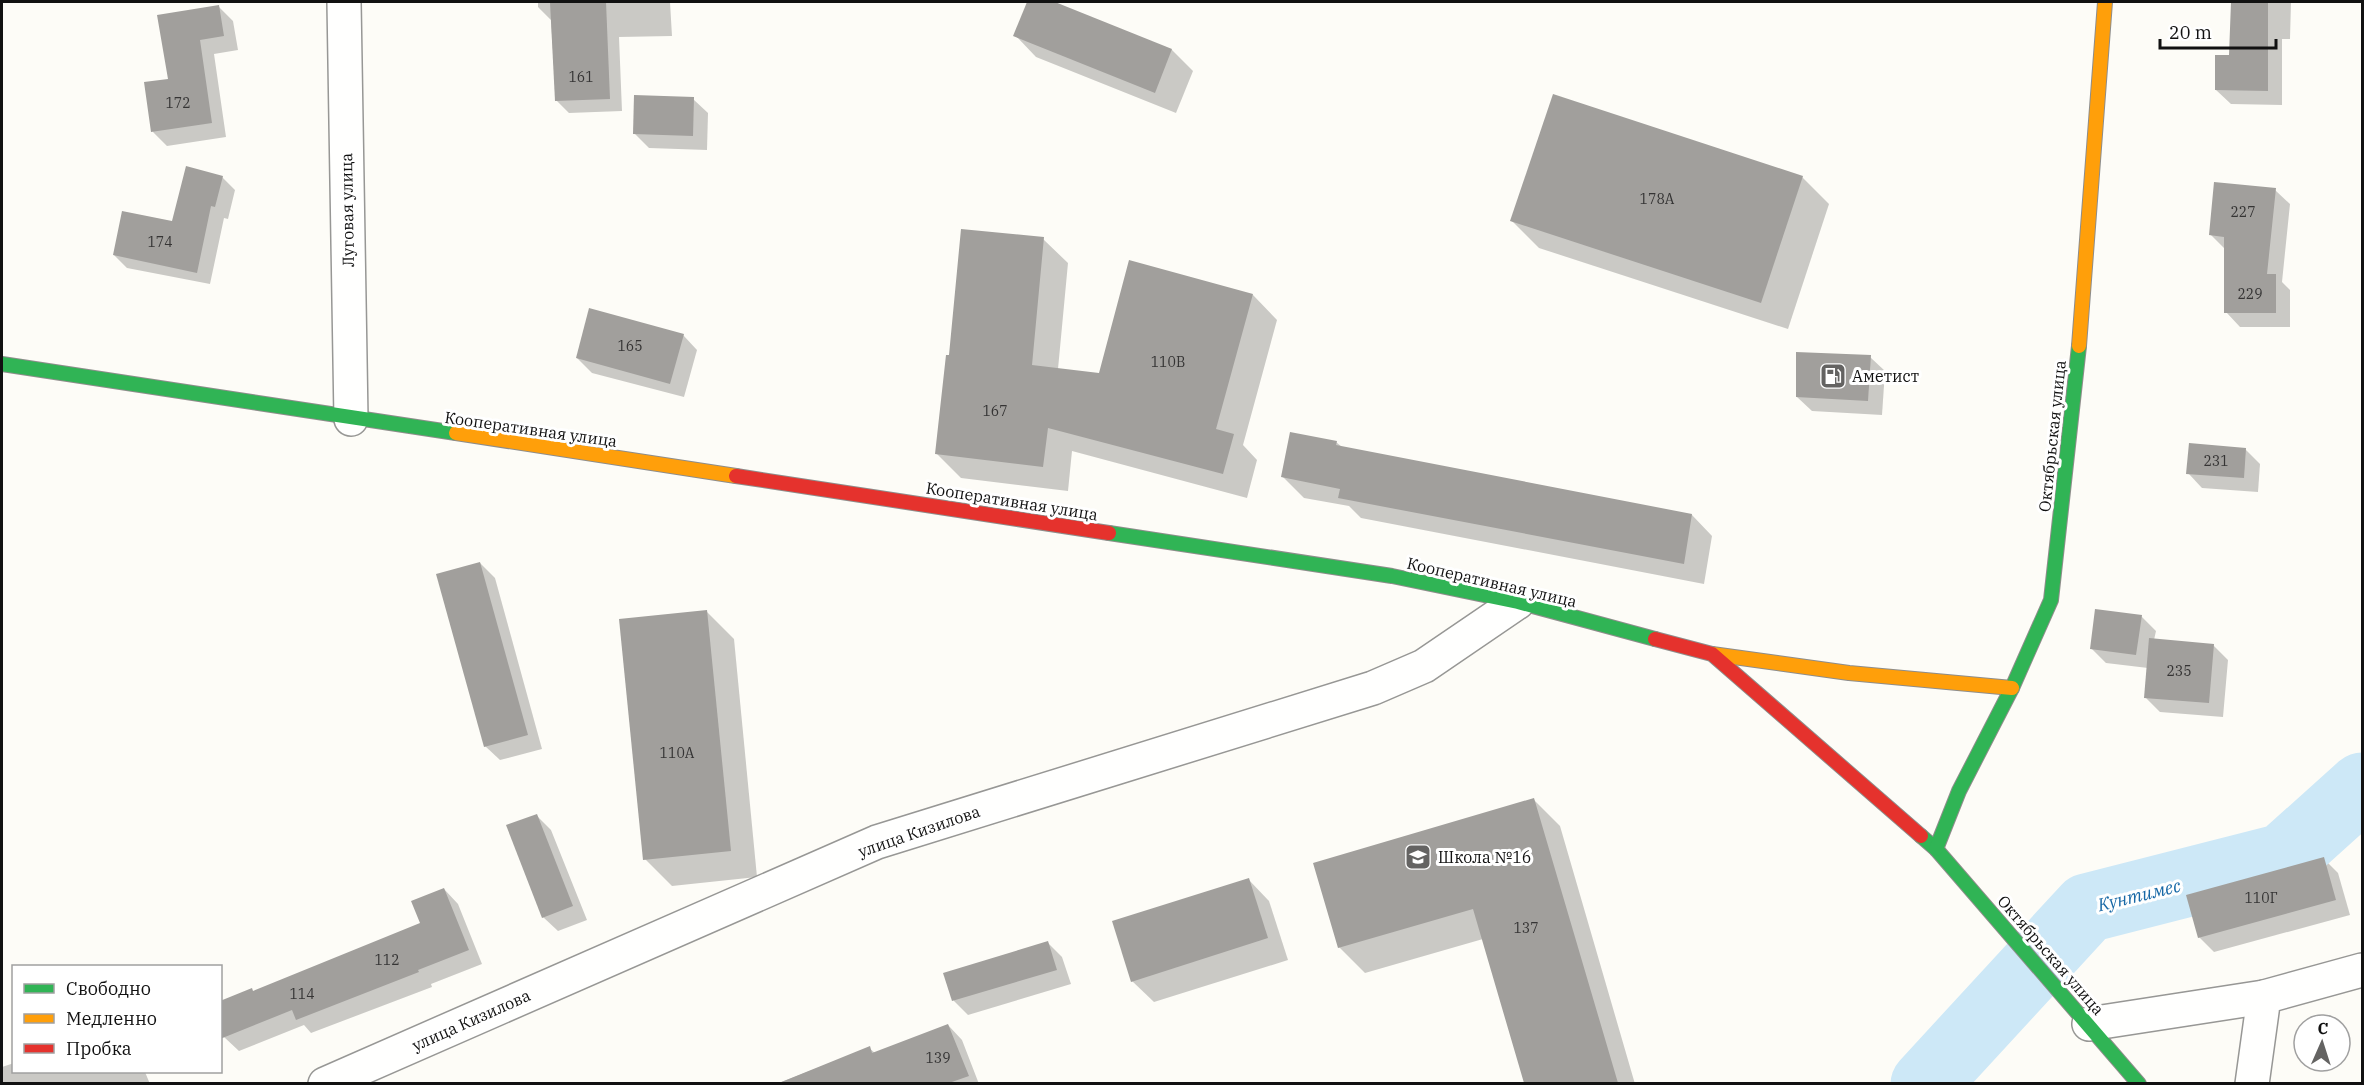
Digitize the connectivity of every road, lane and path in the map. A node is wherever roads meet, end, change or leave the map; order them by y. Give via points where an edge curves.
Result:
1 (344, 2) edge
2 (2105, 2) edge
3 (2, 364) edge
4 (351, 419) junction
5 (1518, 602) junction
6 (1712, 654) junction
7 (2012, 688) junction
8 (1936, 849) junction
9 (2362, 970) edge
10 (2264, 997) junction
11 (2089, 1024) junction
12 (325, 1083) edge
13 (2139, 1083) edge
14 (2252, 1083) edge

1 - 4 street, Луговая улица
2 - 7 main road, Октябрьская улица via 2078,356 2050,600
3 - 4 main road, Кооперативная улица
4 - 5 main road, Кооперативная улица via 1392,576
5 - 6 main road, Кооперативная улица
5 - 12 street, улица Кизилова via 1424,666 1373,688 877,842
6 - 7 main road, Кооперативная улица via 1849,673
6 - 8 main road, Октябрьская улица
7 - 8 main road, Октябрьская улица via 1959,791
8 - 11 main road, Октябрьская улица
9 - 10 street
10 - 11 street
10 - 14 street
11 - 13 main road, Октябрьская улица

